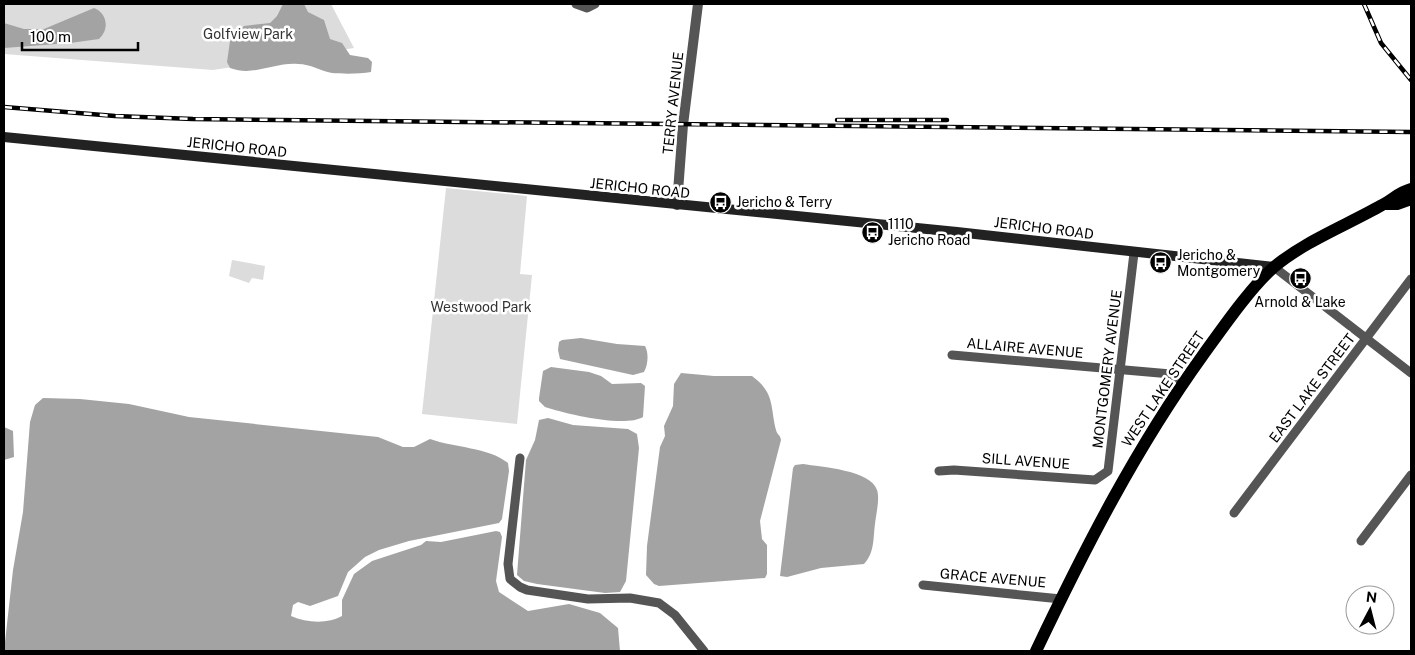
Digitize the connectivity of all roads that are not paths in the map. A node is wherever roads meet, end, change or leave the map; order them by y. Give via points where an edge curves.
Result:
1 (576, 4) edge
2 (595, 4) edge
3 (698, 4) edge
4 (4, 137) edge
5 (1411, 189) edge
6 (1411, 199) edge
7 (1384, 204) junction
8 (677, 205) junction
9 (1134, 253) junction
10 (1274, 267) junction
11 (1411, 279) edge
12 (1366, 338) junction
13 (952, 355) dead end
14 (1120, 370) junction
15 (1411, 373) edge
16 (1184, 382) junction
17 (520, 458) dead end
18 (938, 471) dead end
19 (1108, 471) junction
20 (1411, 475) edge
21 (1122, 481) junction
22 (1234, 513) dead end
23 (1361, 541) dead end
24 (923, 585) dead end
25 (1061, 599) junction
26 (704, 651) edge
27 (1036, 651) edge

1 - 2 street via 587,8
3 - 8 street, TERRY AVENUE
4 - 8 main road, JERICHO ROAD
5 - 7 main road, WEST LAKE STREET via 1395,194
6 - 7 main road, WEST LAKE STREET
7 - 10 main road, WEST LAKE STREET via 1334,229
8 - 9 main road, JERICHO ROAD
9 - 10 main road, JERICHO ROAD
9 - 14 street, MONTGOMERY AVENUE
10 - 12 street
10 - 16 main road, WEST LAKE STREET via 1222,327
11 - 12 street, EAST LAKE STREET
12 - 15 street
12 - 22 street, EAST LAKE STREET
13 - 14 street, ALLAIRE AVENUE
14 - 16 street, ALLAIRE AVENUE via 1171,374
14 - 19 street, MONTGOMERY AVENUE
16 - 21 main road, WEST LAKE STREET
17 - 26 street via 508,564 508,574 514,584 536,592 588,599 648,599 660,603 675,615
18 - 19 street, SILL AVENUE via 1095,480
19 - 21 street
20 - 23 street
21 - 25 main road, WEST LAKE STREET
24 - 25 street, GRACE AVENUE
25 - 27 main road, WEST LAKE STREET

